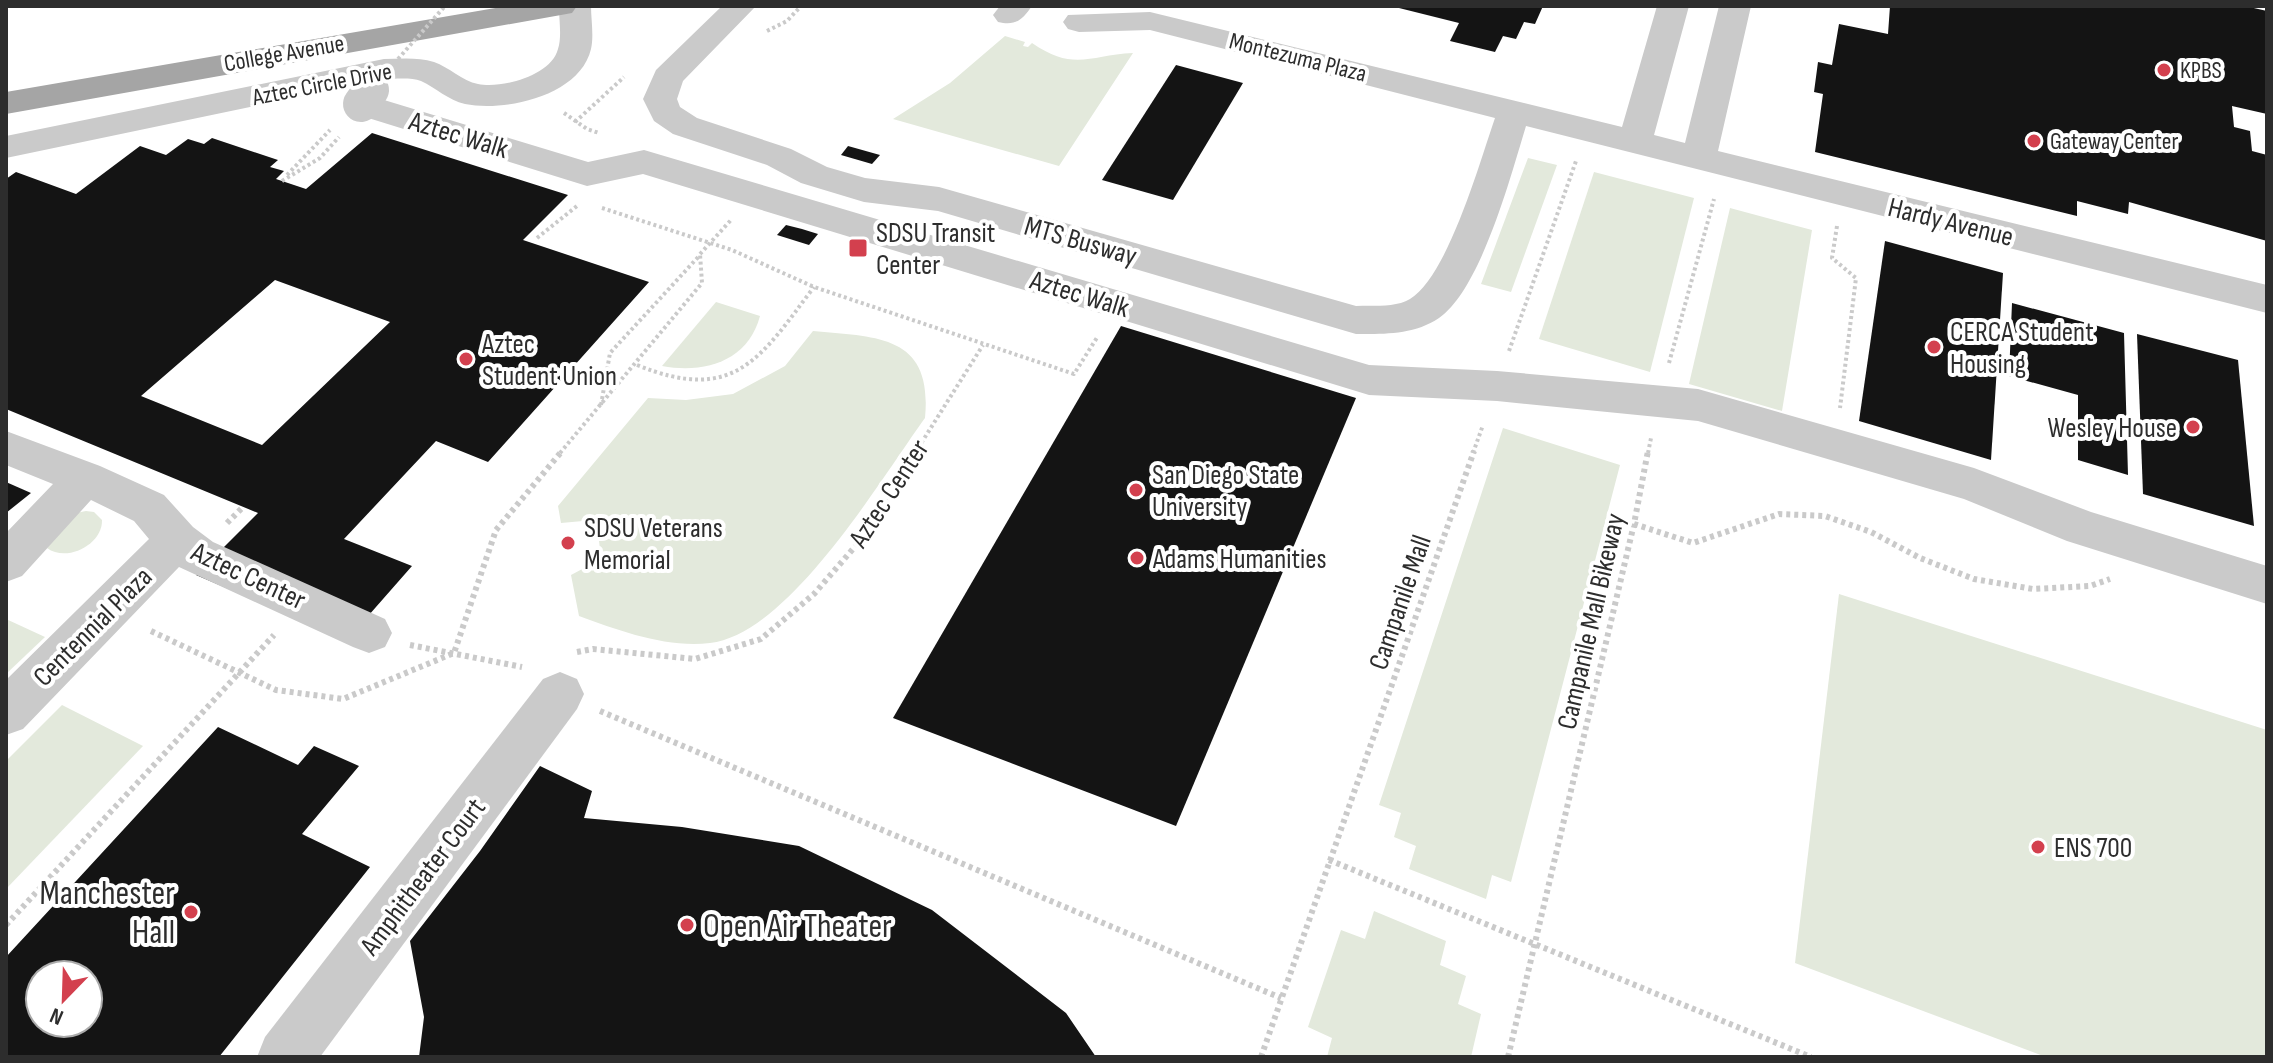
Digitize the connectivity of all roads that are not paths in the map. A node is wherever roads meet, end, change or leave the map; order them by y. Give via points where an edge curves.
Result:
1 (395, 6) edge
2 (561, 6) edge
3 (575, 6) edge
4 (740, 6) edge
5 (1673, 6) edge
6 (1735, 6) edge
7 (1079, 22) dead end
8 (1322, 63) junction
9 (6, 73) edge
10 (371, 90) road end
11 (1303, 96) dead end
12 (6, 103) edge
13 (1514, 111) junction
14 (1635, 141) junction
15 (6, 147) edge
16 (1699, 157) junction
17 (2267, 299) edge
18 (6, 448) edge
19 (85, 478) junction
20 (177, 540) junction
21 (6, 563) edge
22 (2267, 585) edge
23 (384, 638) road end
24 (552, 670) road end
25 (6, 713) edge
26 (285, 1057) edge

1 - 9 main road, College Avenue
2 - 12 main road, College Avenue
3 - 15 street, Aztec Circle Drive via 570,60 544,82 509,94 467,94 425,70 384,69
4 - 13 street, MTS Busway via 668,77 660,99 666,113 685,126 864,190 939,199 1356,320 1399,319 1424,309 1446,290 1484,203
5 - 14 street
6 - 16 street
7 - 8 street, Montezuma Plaza via 1150,21
8 - 11 street
8 - 13 street, Montezuma Plaza via 1401,98
10 - 22 street, Aztec Walk, bridge via 361,104 587,174 644,162 1369,380 1698,405 1974,485 2083,528
13 - 14 street, Montezuma Plaza
14 - 16 street, Hardy Avenue
16 - 17 street, Hardy Avenue
18 - 19 street, Aztec Center
19 - 20 street, Aztec Center via 149,508
19 - 21 street
20 - 23 street, Aztec Center via 197,555
20 - 25 street, Centennial Plaza
24 - 26 street, Amphitheater Court

